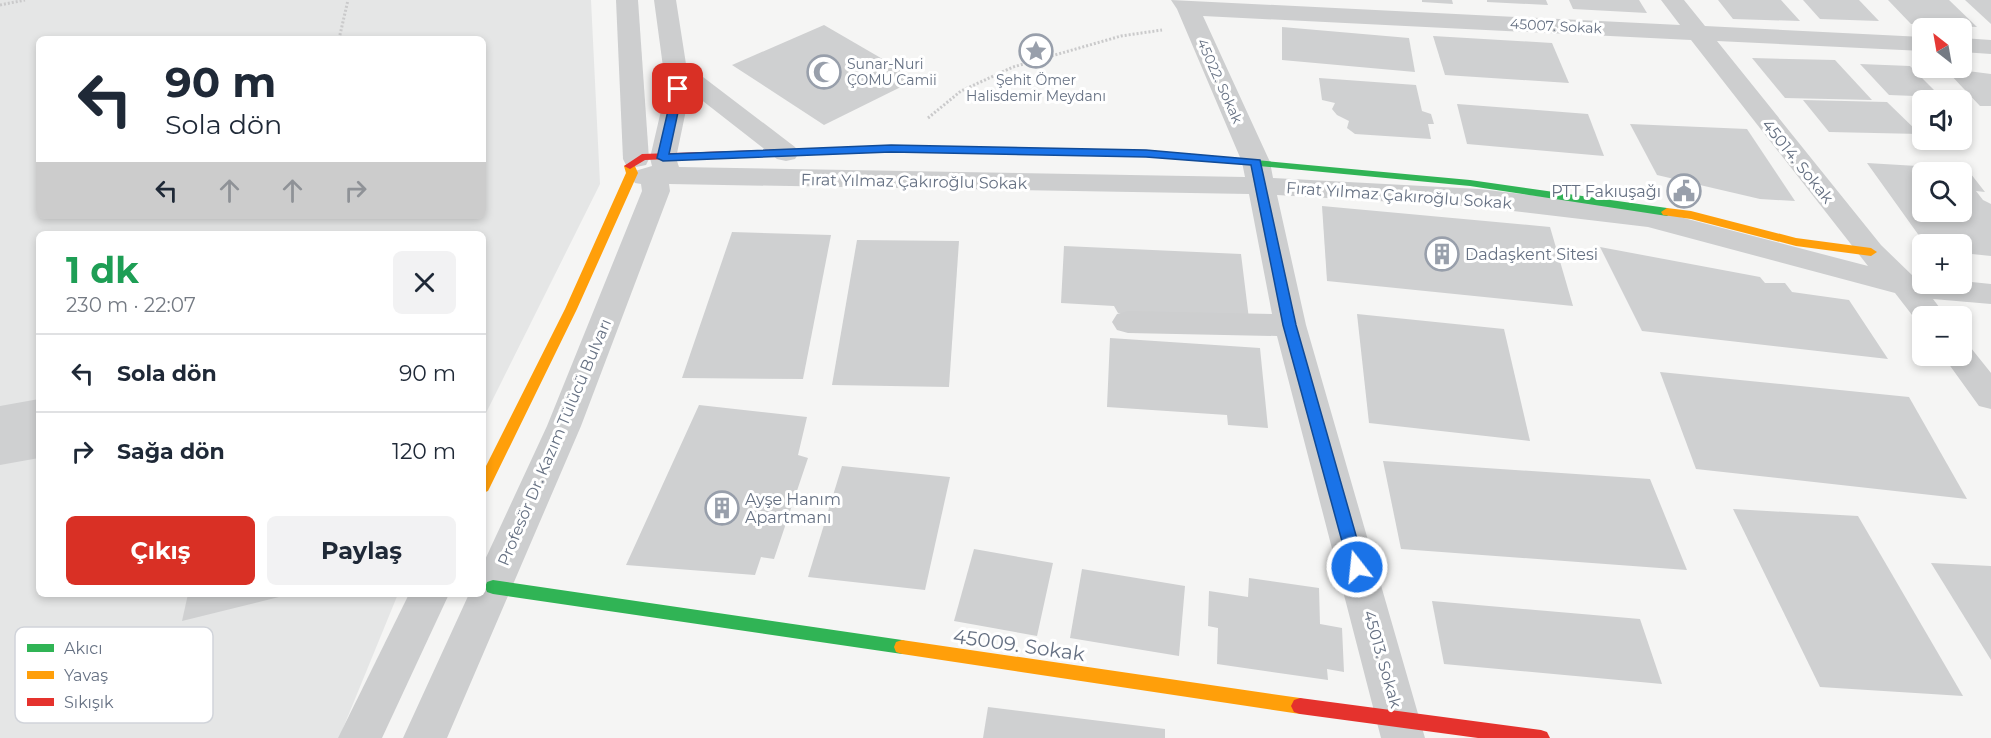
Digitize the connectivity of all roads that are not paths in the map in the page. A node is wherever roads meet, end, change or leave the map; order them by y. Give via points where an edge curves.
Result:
1 (627, 0) edge
2 (665, 0) edge
3 (1672, 0) edge
4 (1188, 9) edge
5 (1695, 33) junction
6 (1912, 43) edge
7 (1972, 46) edge
8 (1991, 47) edge
9 (675, 67) junction
10 (786, 153) junction
11 (646, 170) junction
12 (1259, 174) junction
13 (1870, 252) junction
14 (1906, 286) junction
15 (1991, 294) edge
16 (1922, 306) edge
17 (1128, 321) dead end
18 (1290, 325) junction
19 (1967, 366) edge
20 (1991, 397) edge
21 (486, 481) edge
22 (493, 587) junction
23 (428, 597) edge
24 (1402, 730) edge
25 (360, 738) edge
26 (425, 738) edge
27 (1541, 738) edge

1 - 11 street, Profesör Dr. Kazım Tülücü Bulvarı
2 - 9 street, Profesör Dr. Kazım Tülücü Bulvarı
3 - 5 street, 45014. Sokak
4 - 5 street, 45007. Sokak
4 - 12 street, 45022. Sokak
5 - 6 street, 45007. Sokak
5 - 13 street, 45014. Sokak
7 - 8 street
9 - 10 street
9 - 11 street, Profesör Dr. Kazım Tülücü Bulvarı via 678,89
10 - 11 street, Fırat Yılmaz Çakıroğlu Sokak
10 - 12 street, Fırat Yılmaz Çakıroğlu Sokak via 891,148 1146,153
11 - 12 street, Fırat Yılmaz Çakıroğlu Sokak via 926,182
11 - 21 street, Profesör Dr. Kazım Tülücü Bulvarı via 576,298
11 - 22 street, Profesör Dr. Kazım Tülücü Bulvarı via 656,191 569,415
12 - 13 street, Fırat Yılmaz Çakıroğlu Sokak via 1470,183 1668,211 1796,242
12 - 14 street, Fırat Yılmaz Çakıroğlu Sokak via 1649,218
12 - 18 street, 45013. Sokak
13 - 14 street, 45014. Sokak
14 - 15 street, Fırat Yılmaz Çakıroğlu Sokak
14 - 16 street, 45014. Sokak
17 - 18 street
18 - 24 street, 45013. Sokak
19 - 20 street
22 - 24 street, 45009. Sokak
22 - 26 street, Profesör Dr. Kazım Tülücü Bulvarı
23 - 25 street
24 - 27 street, 45009. Sokak

